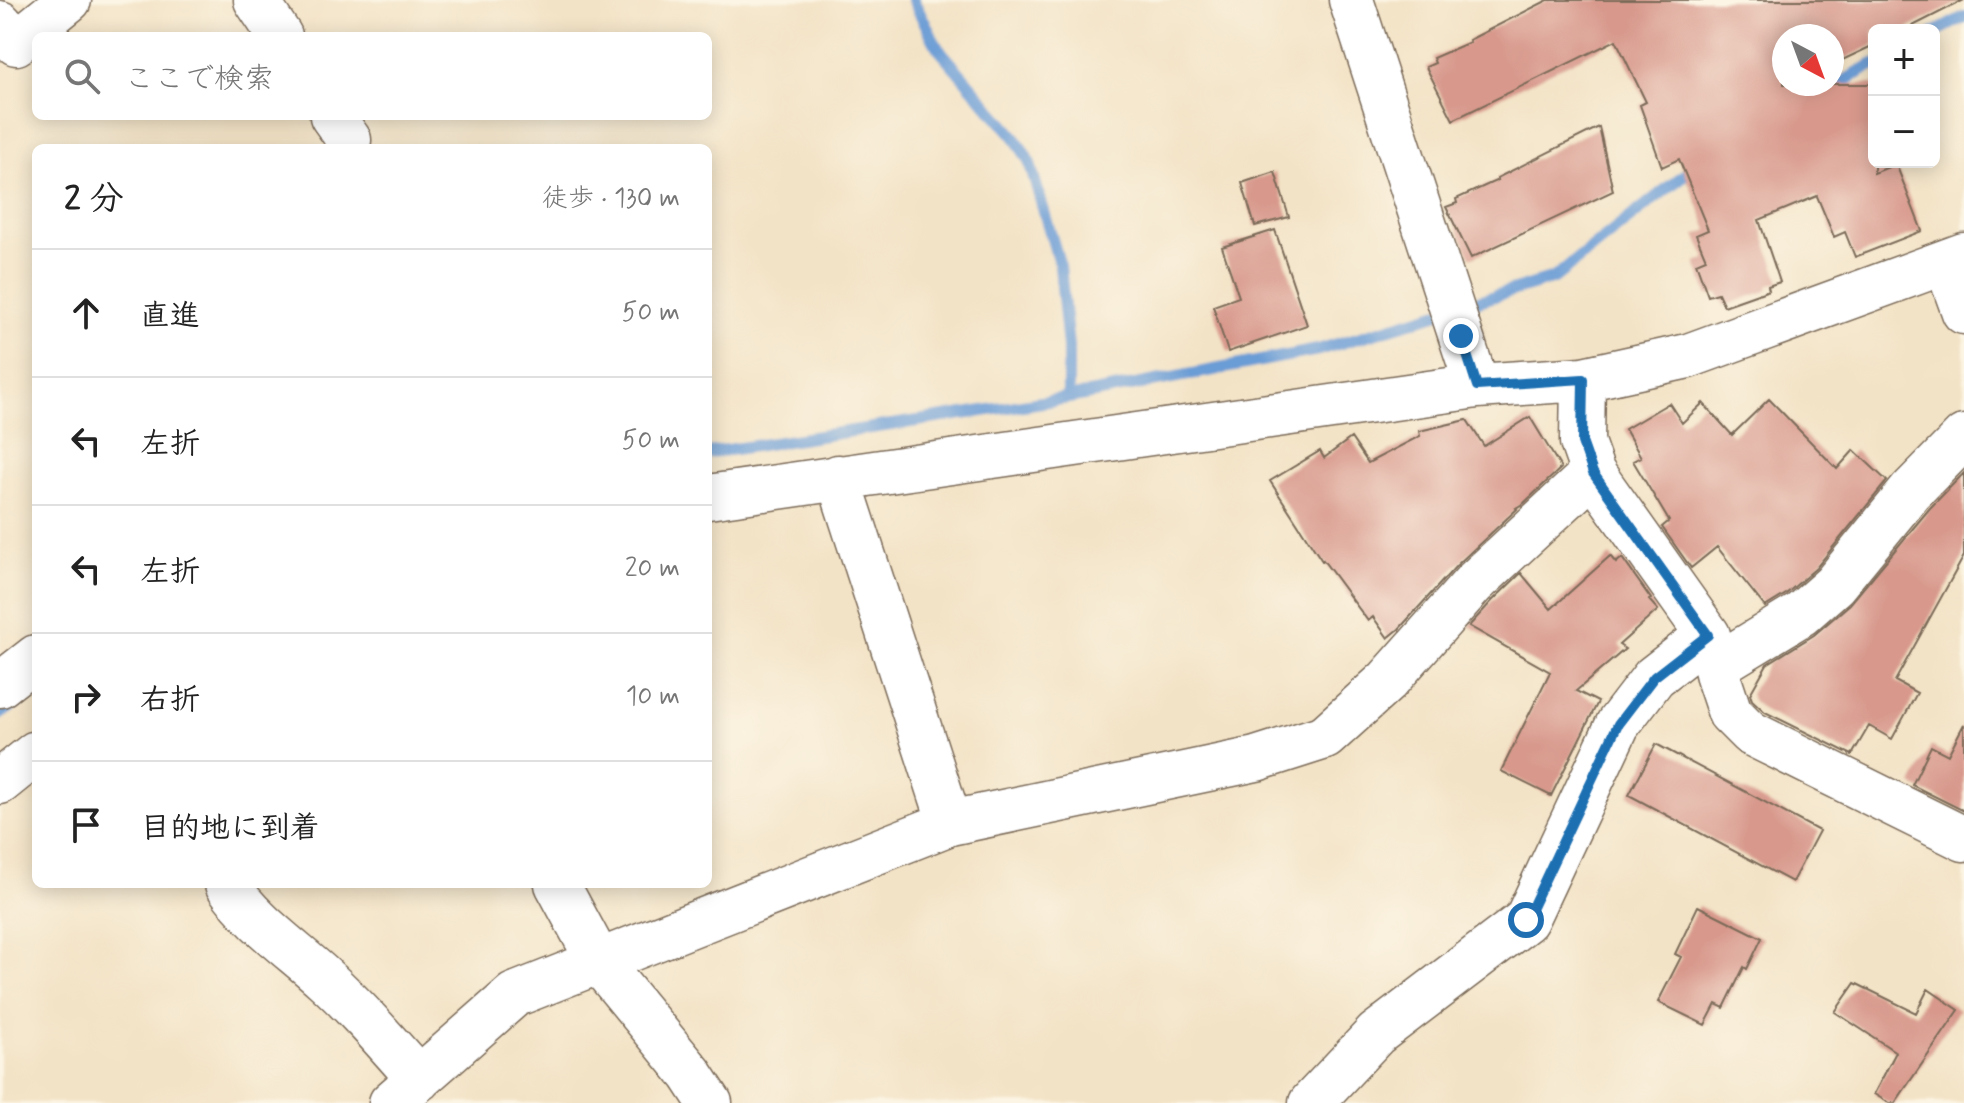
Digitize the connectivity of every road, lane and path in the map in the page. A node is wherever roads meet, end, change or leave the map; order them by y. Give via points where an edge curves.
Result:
1 (69, 0) edge
2 (256, 0) edge
3 (1351, 0) edge
4 (0, 23) edge
5 (277, 32) edge
6 (1955, 258) edge
7 (1964, 312) edge
8 (1583, 379) junction
9 (1477, 386) junction
10 (1964, 437) edge
11 (1593, 473) junction
12 (838, 477) junction
13 (712, 496) edge
14 (1712, 651) junction
15 (32, 660) edge
16 (0, 685) edge
17 (32, 756) edge
18 (0, 782) edge
19 (950, 823) junction
20 (1964, 839) edge
21 (230, 888) edge
22 (559, 888) edge
23 (599, 962) junction
24 (405, 1091) edge
25 (710, 1103) edge
26 (1311, 1103) edge

1 - 4 street via 16,43
2 - 5 street
3 - 9 street
6 - 7 street
6 - 8 street via 1688,356
8 - 9 street
8 - 11 street via 1582,442
9 - 12 street
10 - 14 street via 1911,491 1834,585 1801,614
11 - 14 street
11 - 19 street via 1474,583 1387,681 1325,737 1256,759
12 - 13 street
12 - 19 street
14 - 20 street via 1730,713 1750,733
14 - 26 street via 1654,677 1618,724 1526,920 1376,1034
15 - 16 street
17 - 18 street
19 - 23 street
21 - 24 street via 269,933 358,1010
22 - 23 street
23 - 24 street via 514,995
23 - 25 street

